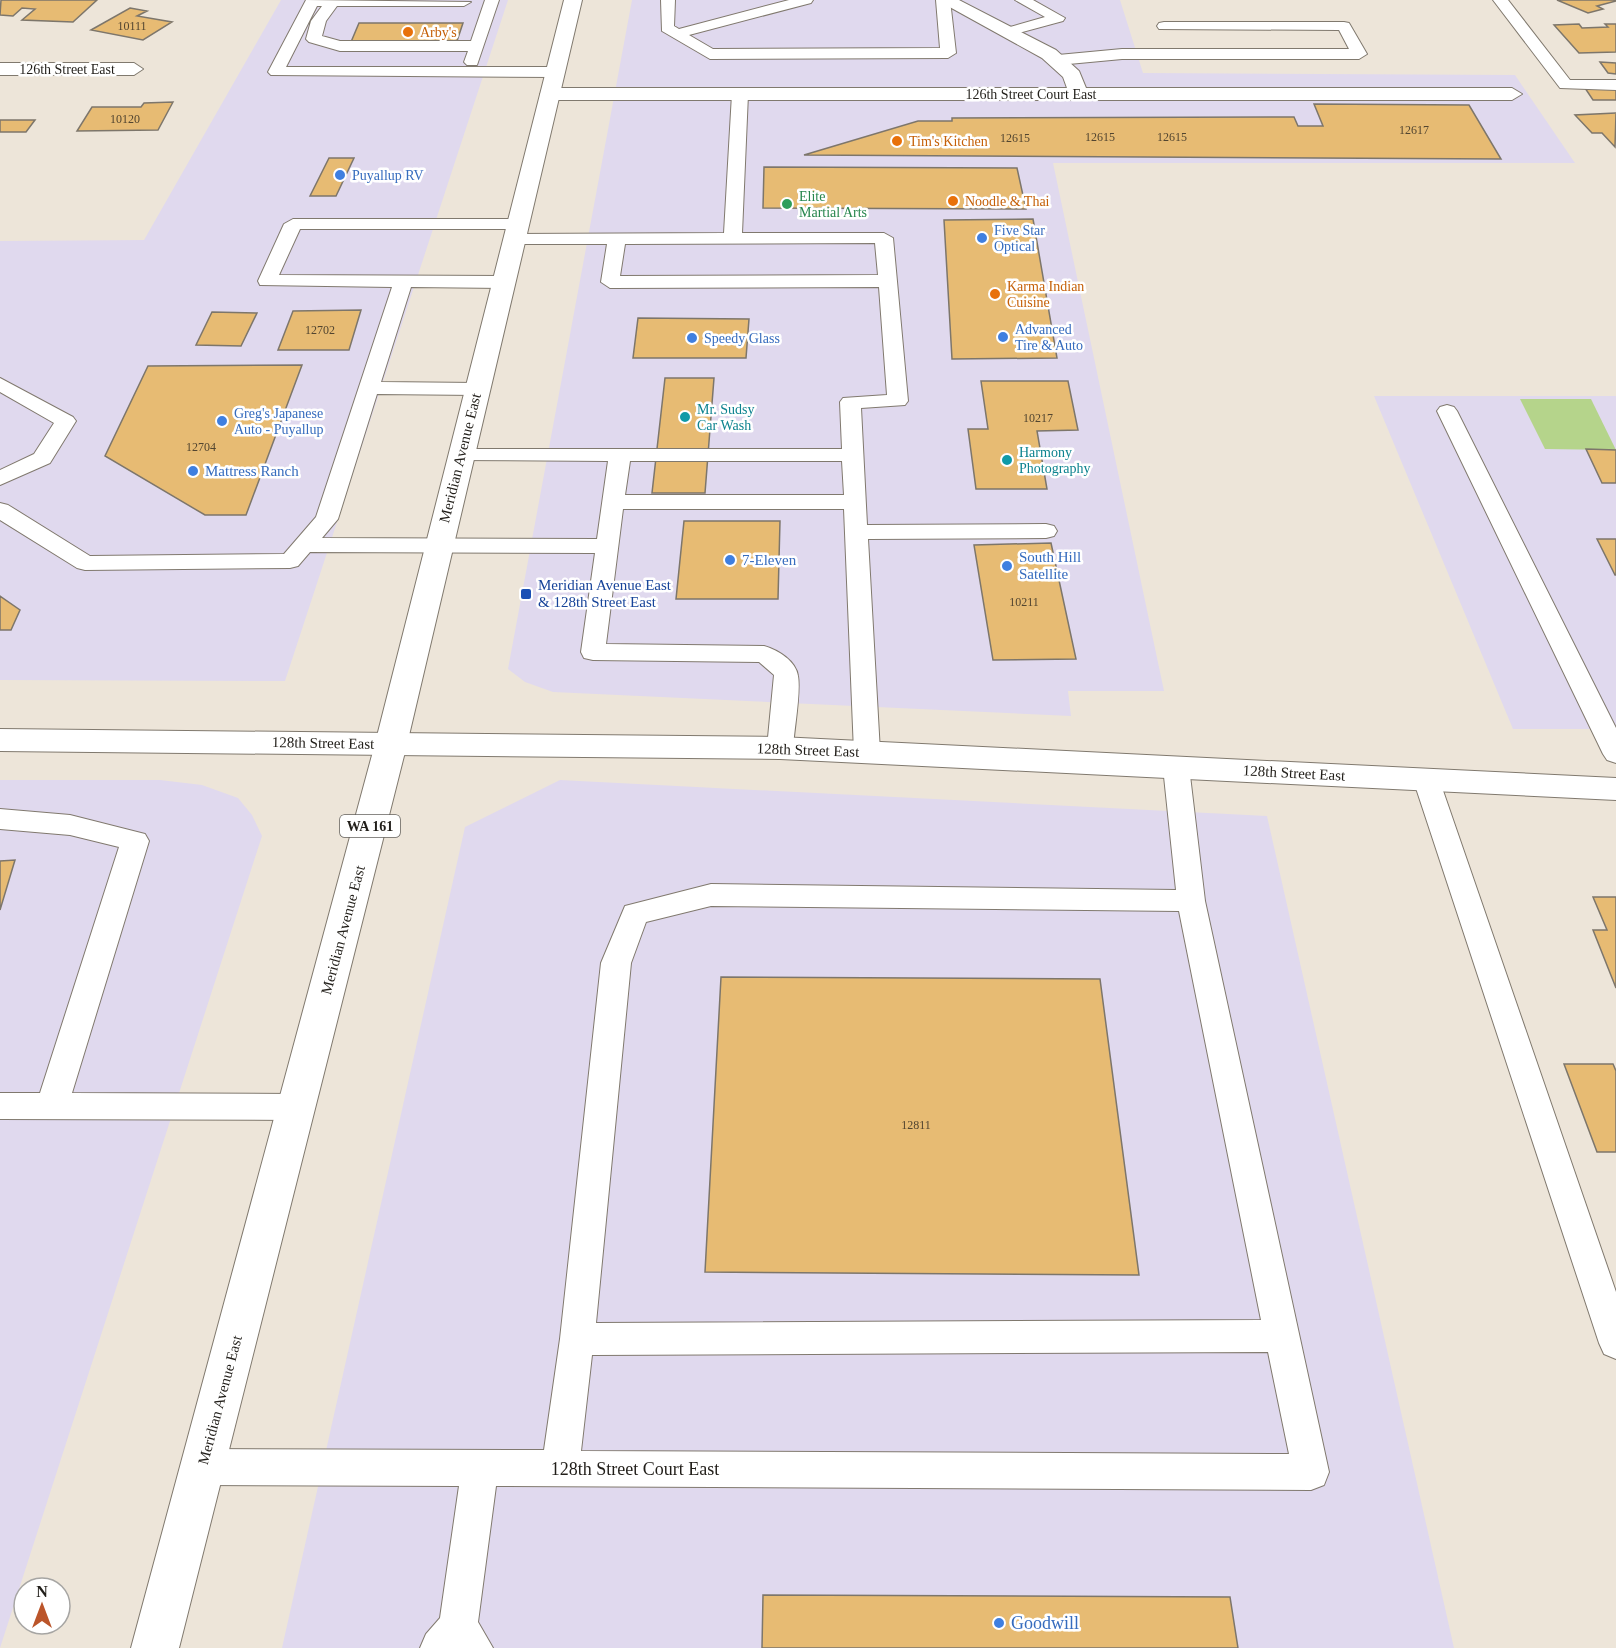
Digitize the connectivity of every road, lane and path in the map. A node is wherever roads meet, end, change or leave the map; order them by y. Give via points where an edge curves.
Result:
1 (492, 0) edge
2 (496, 0) edge
3 (573, 0) edge
4 (669, 0) edge
5 (806, 0) edge
6 (944, 0) edge
7 (1022, 0) edge
8 (1500, 0) edge
9 (465, 1) edge
10 (339, 2) junction
11 (1164, 26) dead end
12 (1008, 32) junction
13 (676, 34) junction
14 (477, 46) junction
15 (1058, 60) junction
16 (0, 69) edge
17 (134, 69) dead end
18 (469, 72) junction
19 (553, 83) junction
20 (1616, 85) edge
21 (740, 94) junction
22 (1078, 94) junction
23 (1512, 94) dead end
24 (517, 231) junction
25 (734, 238) junction
26 (617, 239) junction
27 (887, 281) junction
28 (403, 282) junction
29 (504, 282) junction
30 (0, 384) edge
31 (369, 388) junction
32 (477, 389) junction
33 (1447, 411) dead end
34 (461, 455) junction
35 (620, 455) junction
36 (853, 455) junction
37 (0, 478) edge
38 (614, 502) junction
39 (855, 502) junction
40 (0, 510) edge
41 (857, 531) junction
42 (1046, 531) dead end
43 (304, 545) junction
44 (439, 545) junction
45 (607, 546) junction
46 (1591, 703) junction
47 (1616, 704) edge
48 (0, 740) edge
49 (392, 744) junction
50 (780, 748) junction
51 (867, 752) junction
52 (1616, 754) edge
53 (1176, 767) junction
54 (1426, 779) junction
55 (1616, 789) edge
56 (0, 819) edge
57 (1191, 901) junction
58 (0, 1106) edge
59 (52, 1106) junction
60 (297, 1107) junction
61 (1282, 1336) junction
62 (577, 1339) junction
63 (1616, 1343) edge
64 (202, 1467) junction
65 (480, 1468) junction
66 (560, 1469) junction
67 (457, 1641) edge
68 (155, 1648) edge

1 - 2 lane
1 - 9 lane
1 - 14 lane
3 - 19 street, Meridian Avenue East / WA 161
4 - 13 lane via 667,28
5 - 13 lane
6 - 12 street
6 - 13 lane via 948,53 710,54
7 - 12 lane via 1058,18
8 - 20 lane via 1566,85
9 - 10 lane
10 - 14 lane via 319,18 314,39 340,46
10 - 18 lane via 312,2 276,72
11 - 15 lane via 1344,26 1359,54 1122,54
12 - 15 street
14 - 18 lane
15 - 22 street via 1074,78
16 - 17 street, 126th Street East
18 - 19 lane
19 - 21 street, 126th Street Court East
19 - 24 street, Meridian Avenue East / WA 161
21 - 22 street, 126th Street Court East
21 - 25 lane
22 - 23 street, 126th Street Court East
24 - 26 lane
24 - 28 lane via 293,224 267,282
24 - 29 street, Meridian Avenue East / WA 161
25 - 26 lane
25 - 27 lane via 884,238
26 - 27 lane via 610,282
27 - 36 lane via 898,401 850,402
28 - 29 lane
28 - 31 lane
29 - 32 street, Meridian Avenue East / WA 161
30 - 37 lane via 66,421 42,458
31 - 32 lane
31 - 43 lane via 327,519
32 - 34 street, Meridian Avenue East / WA 161
33 - 46 lane
34 - 35 lane
34 - 44 street, Meridian Avenue East / WA 161
35 - 36 lane
35 - 38 lane
36 - 39 lane
38 - 39 lane
38 - 45 lane
39 - 41 lane
40 - 43 lane via 85,563 290,561
41 - 42 lane
41 - 51 lane
43 - 44 lane
44 - 45 lane
44 - 49 street, Meridian Avenue East / WA 161
45 - 50 lane via 593,652 765,654 786,675
46 - 47 lane
46 - 52 lane
48 - 49 street, 128th Street East
49 - 50 street, 128th Street East
49 - 60 street, Meridian Avenue East / WA 161
50 - 51 street, 128th Street East
51 - 53 street, 128th Street East
53 - 54 street, 128th Street East
53 - 57 lane
54 - 55 street, 128th Street East
54 - 63 lane
56 - 59 lane via 70,825 135,841
57 - 61 lane
57 - 62 lane via 711,895 635,914 616,963
58 - 59 lane
59 - 60 lane
60 - 64 street, Meridian Avenue East / WA 161
61 - 62 lane
61 - 66 lane, 128th Street Court East via 1311,1472
62 - 66 lane
64 - 65 lane, 128th Street Court East
64 - 68 street, Meridian Avenue East / WA 161
65 - 66 lane, 128th Street Court East
65 - 67 lane

